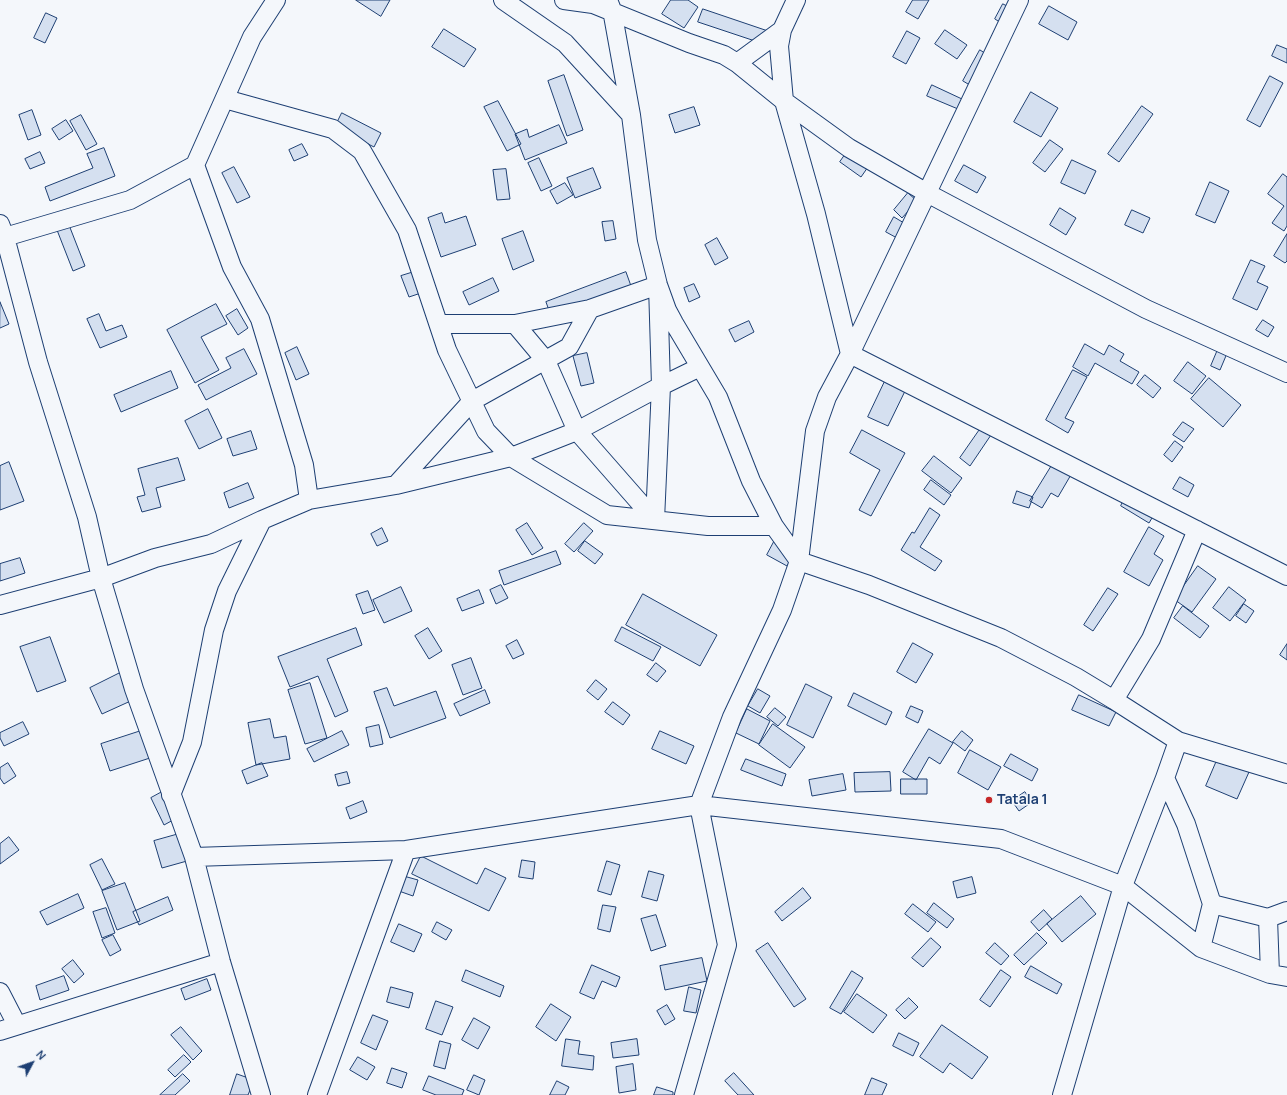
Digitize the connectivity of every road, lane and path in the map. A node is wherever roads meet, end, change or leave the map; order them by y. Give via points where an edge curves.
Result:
1 (276, 0) edge
2 (503, 0) edge
3 (564, 0) edge
4 (796, 0) edge
5 (1019, 0) edge
6 (610, 5) edge
7 (782, 30) junction
8 (737, 63) junction
9 (225, 99) junction
10 (784, 101) junction
11 (631, 115) junction
12 (195, 165) junction
13 (926, 193) junction
14 (3, 231) edge
15 (658, 285) junction
16 (590, 309) junction
17 (439, 324) junction
18 (514, 324) junction
19 (850, 354) junction
20 (546, 361) junction
21 (700, 367) junction
22 (1287, 373) edge
23 (661, 386) junction
24 (472, 401) junction
25 (577, 431) junction
26 (512, 457) junction
27 (396, 485) junction
28 (309, 500) junction
29 (262, 520) junction
30 (655, 520) junction
31 (774, 526) junction
32 (1197, 530) junction
33 (799, 561) junction
34 (1287, 576) edge
35 (101, 578) junction
36 (0, 605) edge
37 (1114, 700) junction
38 (1178, 741) junction
39 (1287, 774) edge
40 (1165, 778) junction
41 (171, 794) junction
42 (699, 805) junction
43 (406, 850) junction
44 (194, 857) junction
45 (1123, 886) junction
46 (1212, 904) junction
47 (1287, 910) edge
48 (1268, 918) junction
49 (1201, 948) junction
50 (221, 962) junction
51 (1279, 976) edge
52 (0, 992) edge
53 (17, 1025) junction
54 (0, 1031) edge
55 (261, 1095) edge
56 (317, 1095) edge
57 (684, 1095) edge
58 (1062, 1095) edge

1 - 9 street via 252,36
2 - 11 street via 565,43
3 - 6 street
4 - 7 street
5 - 13 street
6 - 8 street via 689,44 724,55
6 - 11 street
7 - 8 street
7 - 10 street via 779,46
8 - 10 street
9 - 12 street
9 - 17 street via 333,129 362,151 407,230
10 - 13 street via 849,148
10 - 19 street via 816,214
11 - 15 street via 647,240
12 - 14 street via 130,200
12 - 28 street via 232,267 260,319 304,465
13 - 19 street
13 - 22 street via 1146,309
14 - 35 street via 38,362 86,517
15 - 16 street
15 - 21 street via 667,310
15 - 23 street
16 - 18 street
16 - 20 street via 568,347
17 - 18 street
17 - 24 street via 447,350
18 - 20 street
19 - 32 street
19 - 33 street via 827,397 815,431
20 - 24 street
20 - 25 street
21 - 23 street
21 - 31 street via 718,397 751,481
23 - 25 street
23 - 30 street
24 - 26 street via 486,432
24 - 27 street
25 - 26 street
25 - 30 street
26 - 27 street
26 - 30 street via 607,515
27 - 28 street
28 - 29 street
29 - 35 street via 212,544 155,558
29 - 41 street via 227,591 214,630 192,742
30 - 31 street via 708,526
31 - 33 street
32 - 34 street
32 - 37 street via 1151,639
33 - 37 street via 869,585 1001,638
33 - 42 street via 782,610 732,717
35 - 36 street
35 - 41 street via 134,689
37 - 38 street
38 - 39 street
38 - 40 street
40 - 45 street
40 - 46 street via 1186,824
41 - 44 street
42 - 43 street
42 - 45 street via 1001,839
42 - 57 street via 727,945
43 - 44 street
43 - 56 street
44 - 50 street
45 - 49 street
45 - 58 street
46 - 48 street
46 - 49 street
47 - 48 street
48 - 51 street
49 - 51 street
50 - 53 street
50 - 55 street
52 - 53 street
53 - 54 street

